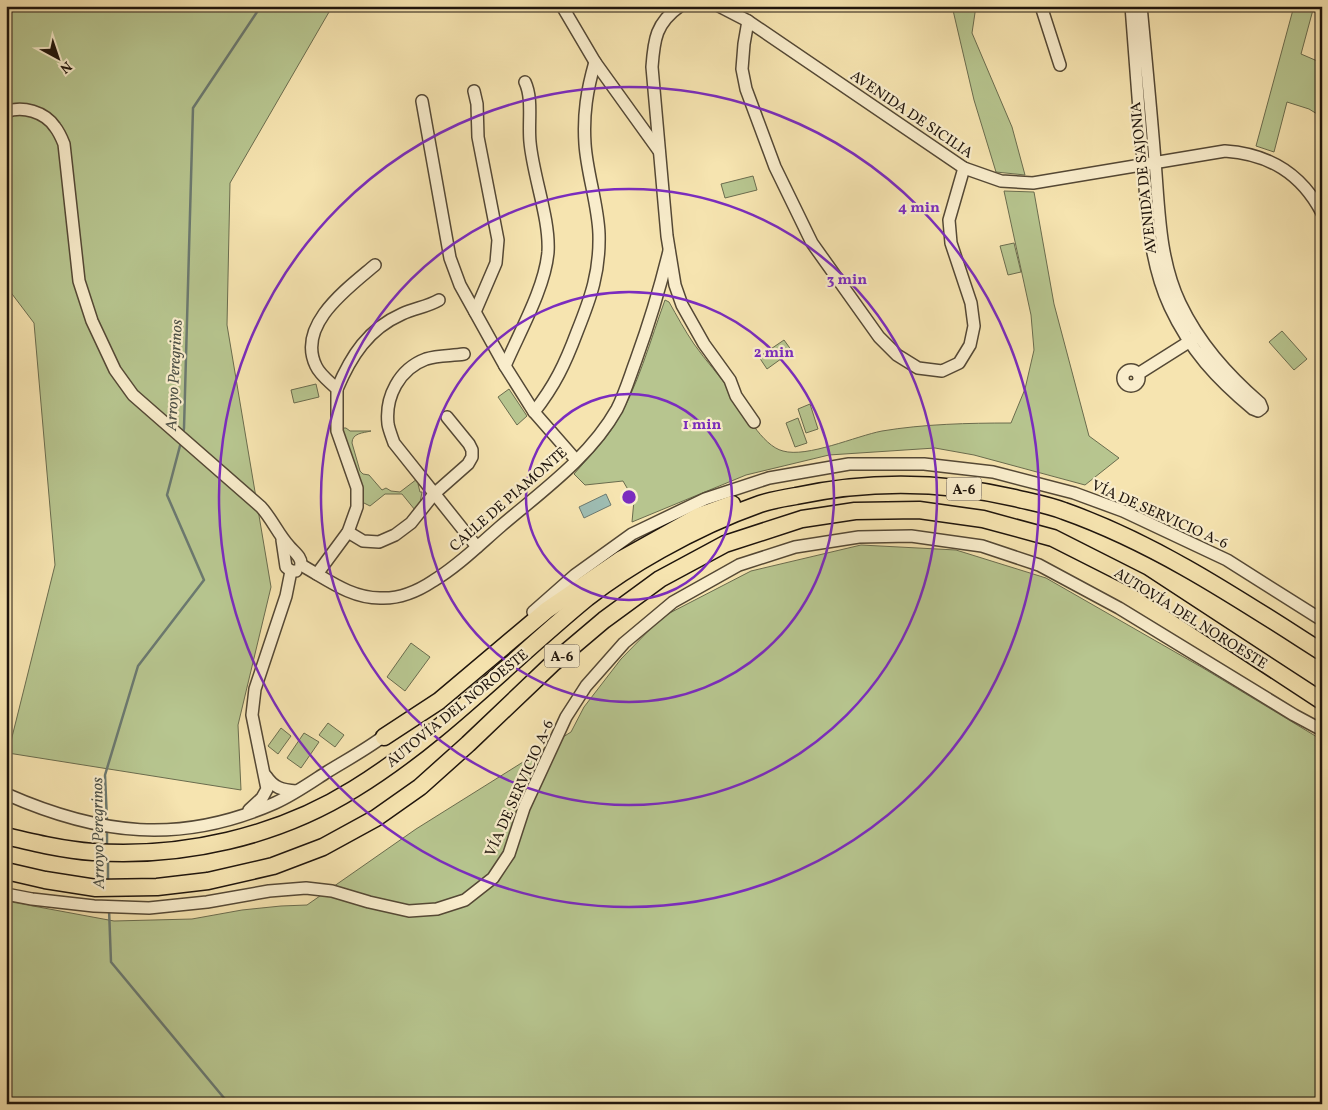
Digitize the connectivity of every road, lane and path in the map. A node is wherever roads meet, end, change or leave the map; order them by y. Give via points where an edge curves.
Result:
1 (562, 6) edge
2 (680, 6) edge
3 (719, 6) edge
4 (1041, 6) edge
5 (1131, 6) edge
6 (1142, 6) edge
7 (748, 22) junction
8 (595, 62) junction
9 (1060, 64) dead end
10 (525, 82) dead end
11 (474, 91) dead end
12 (422, 101) dead end
13 (6, 112) edge
14 (660, 152) junction
15 (1156, 162) junction
16 (1144, 164) junction
17 (964, 168) junction
18 (1322, 213) edge
19 (669, 251) junction
20 (374, 265) dead end
21 (675, 285) junction
22 (439, 300) dead end
23 (656, 304) junction
24 (475, 312) junction
25 (1194, 339) junction
26 (464, 354) dead end
27 (505, 366) junction
28 (1138, 374) dead end
29 (337, 389) junction
30 (534, 412) junction
31 (448, 417) dead end
32 (754, 422) dead end
33 (576, 460) junction
34 (434, 494) junction
35 (763, 503) junction
36 (348, 532) junction
37 (477, 547) junction
38 (293, 562) junction
39 (317, 574) junction
40 (1322, 620) edge
41 (1322, 652) edge
42 (1322, 701) edge
43 (1322, 730) edge
44 (384, 737) junction
45 (264, 772) junction
46 (296, 792) junction
47 (6, 794) edge
48 (244, 815) junction
49 (6, 836) edge
50 (6, 871) edge
51 (6, 894) edge

1 - 8 street
2 - 14 street via 668,15 653,43 652,67
3 - 7 street, AVENIDA DE SICILIA
4 - 9 street
5 - 16 street, AVENIDA DE SAJONIA
6 - 15 street, AVENIDA DE SAJONIA
7 - 17 street, AVENIDA DE SICILIA
7 - 17 street via 742,69 774,167 812,243 879,337 897,355 918,368 942,371 959,363 970,346 974,326 971,303 951,243 949,220
8 - 14 street
8 - 30 street via 586,94 584,118 585,145 599,232 599,263 593,292 563,369
10 - 27 street via 530,91 530,143 548,252 536,296
11 - 24 street via 478,137 498,240 496,263
12 - 24 street via 450,258
13 - 38 street via 15,108 37,112 55,126 64,144 79,281 92,321 115,370 133,395 261,507 276,526
14 - 19 street
15 - 16 street, AVENIDA DE SICILIA
15 - 18 street, AVENIDA DE SICILIA via 1225,151 1264,158 1301,183
15 - 25 street, AVENIDA DE SAJONIA via 1166,262
16 - 17 street, AVENIDA DE SICILIA via 1033,183 1001,181
16 - 25 street, AVENIDA DE SAJONIA via 1155,265 1170,306
19 - 21 street
19 - 23 street, CALLE DE PIAMONTE
20 - 29 street via 328,308 312,341 312,356 317,368
21 - 23 street, CALLE DE PIAMONTE
21 - 32 street via 682,306
22 - 29 street via 404,313 372,332 350,360
23 - 33 street, CALLE DE PIAMONTE via 618,406 593,444
24 - 27 street
25 - 25 street, AVENIDA DE SAJONIA via 1208,367 1228,388 1253,409 1258,411 1262,408 1260,402
25 - 28 street
26 - 34 street via 439,356 412,367 391,393 388,407 388,426 394,443
27 - 30 street
29 - 36 street via 337,430 357,488 357,507
30 - 33 street
31 - 34 street via 469,444 472,457
33 - 37 street, CALLE DE PIAMONTE
34 - 36 street via 411,523 395,535 379,542 363,541
34 - 37 street
35 - 41 highway, AUTOVÍA DEL NOROESTE / A-6 via 848,486 923,484 994,493 1063,510 1156,551 1229,592
35 - 44 highway via 748,499 699,516 620,560 547,610 439,701
35 - 49 highway, AUTOVÍA DEL NOROESTE / A-6 via 693,531 634,565 589,597 399,758 352,790 298,818 252,834 191,848 142,853 92,852
36 - 39 street
37 - 39 street, CALLE DE PIAMONTE via 434,581 398,596 358,595
38 - 39 street, CALLE DE PIAMONTE
38 - 45 street via 286,596 255,689 252,714
40 - 44 street, VÍA DE SERVICIO A-6 via 1227,560 1123,511 1074,493 993,472 924,464 849,464 769,478 705,499 632,534 575,575 434,698
42 - 50 highway, AUTOVÍA DEL NOROESTE / A-6 via 1140,582 1053,538 983,519 919,510 855,511 802,519 725,544 660,579 552,664 420,787 376,818 323,847 273,866 208,881 157,887 96,888
43 - 51 street, VÍA DE SERVICIO A-6 via 1119,608 1039,565 982,546 911,536 859,537 795,546 739,565 673,602 624,643 586,686 566,718 524,808 509,854 493,878 465,900 438,909 409,911 332,891 306,888 149,908 94,906
44 - 46 street, VÍA DE SERVICIO A-6
45 - 46 street via 272,785 280,790
45 - 48 street via 267,789
46 - 48 street, VÍA DE SERVICIO A-6
47 - 48 street, VÍA DE SERVICIO A-6 via 80,821 143,831 211,825

